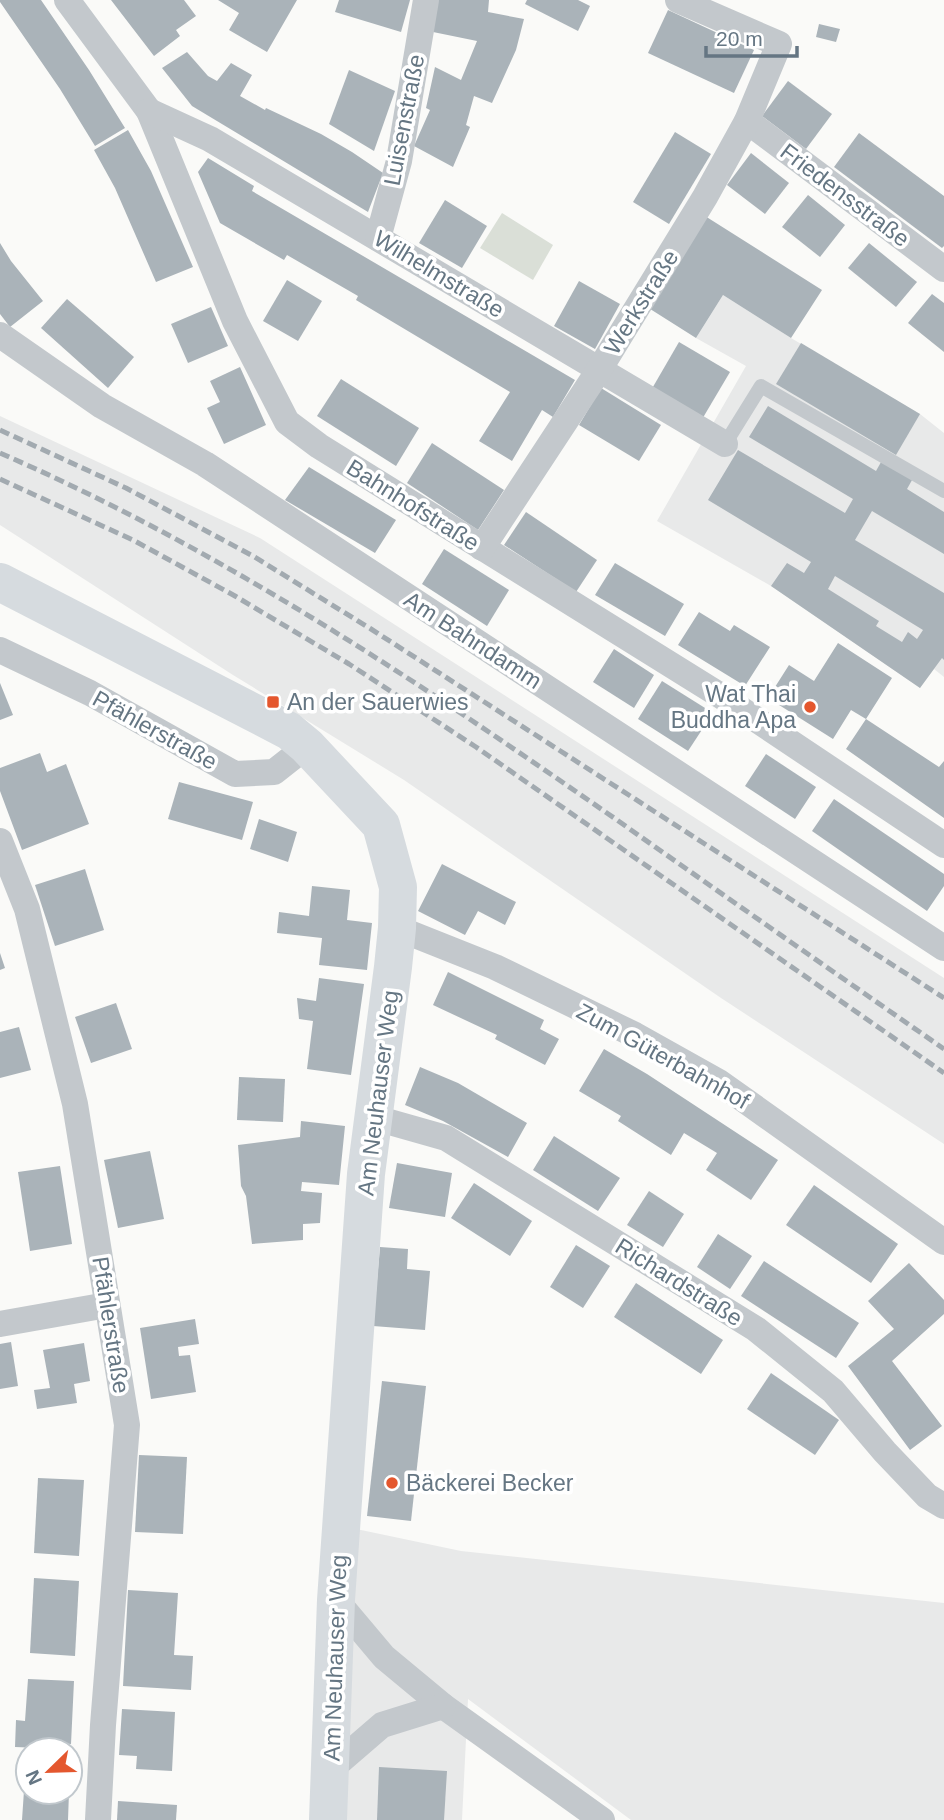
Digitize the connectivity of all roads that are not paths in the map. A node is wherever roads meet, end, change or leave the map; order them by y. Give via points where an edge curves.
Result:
1 (67, 0) edge
2 (426, 0) edge
3 (678, 0) edge
4 (149, 111) junction
5 (747, 121) junction
6 (378, 238) junction
7 (944, 269) edge
8 (0, 335) edge
9 (599, 370) junction
10 (725, 444) joint
11 (944, 491) edge
12 (482, 548) junction
13 (0, 582) edge
14 (0, 650) edge
15 (307, 746) junction
16 (0, 841) edge
17 (944, 845) edge
18 (397, 928) junction
19 (944, 947) edge
20 (372, 1117) junction
21 (944, 1242) edge
22 (107, 1305) junction
23 (0, 1324) edge
24 (944, 1506) edge
25 (336, 1600) junction
26 (443, 1706) junction
27 (331, 1769) junction
28 (98, 1820) edge
29 (328, 1820) edge
30 (602, 1820) edge

1 - 4 street, Bahnhofstraße
2 - 6 street, Luisenstraße via 399,161
3 - 5 street, Werkstraße via 779,44
4 - 6 street, Wilhelmstraße via 210,138
4 - 12 street, Bahnhofstraße via 235,321 287,422
5 - 7 street, Friedensstraße
5 - 9 street, Werkstraße
6 - 9 street, Wilhelmstraße
8 - 19 street, Am Bahndamm via 102,406 205,464
9 - 10 street, Wilhelmstraße
9 - 12 street, Werkstraße
10 - 11 lane via 761,386
12 - 17 street, Bahnhofstraße via 722,696
13 - 15 street, Am Neuhauser Weg via 289,731
14 - 15 street, Pfählerstraße via 90,693 234,774 274,772
15 - 18 street, Am Neuhauser Weg via 382,824 398,887
16 - 22 street, Pfählerstraße via 27,909 75,1104
18 - 20 street, Am Neuhauser Weg
18 - 21 street, Zum Güterbahnhof via 507,973 719,1082
20 - 24 street, Richardstraße via 446,1138 756,1329 833,1391 927,1496
20 - 25 street, Am Neuhauser Weg
22 - 23 street
22 - 28 street, Pfählerstraße via 127,1425
25 - 26 street via 384,1657
25 - 27 street, Am Neuhauser Weg
26 - 27 street via 382,1725
26 - 30 street
27 - 29 street, Am Neuhauser Weg

